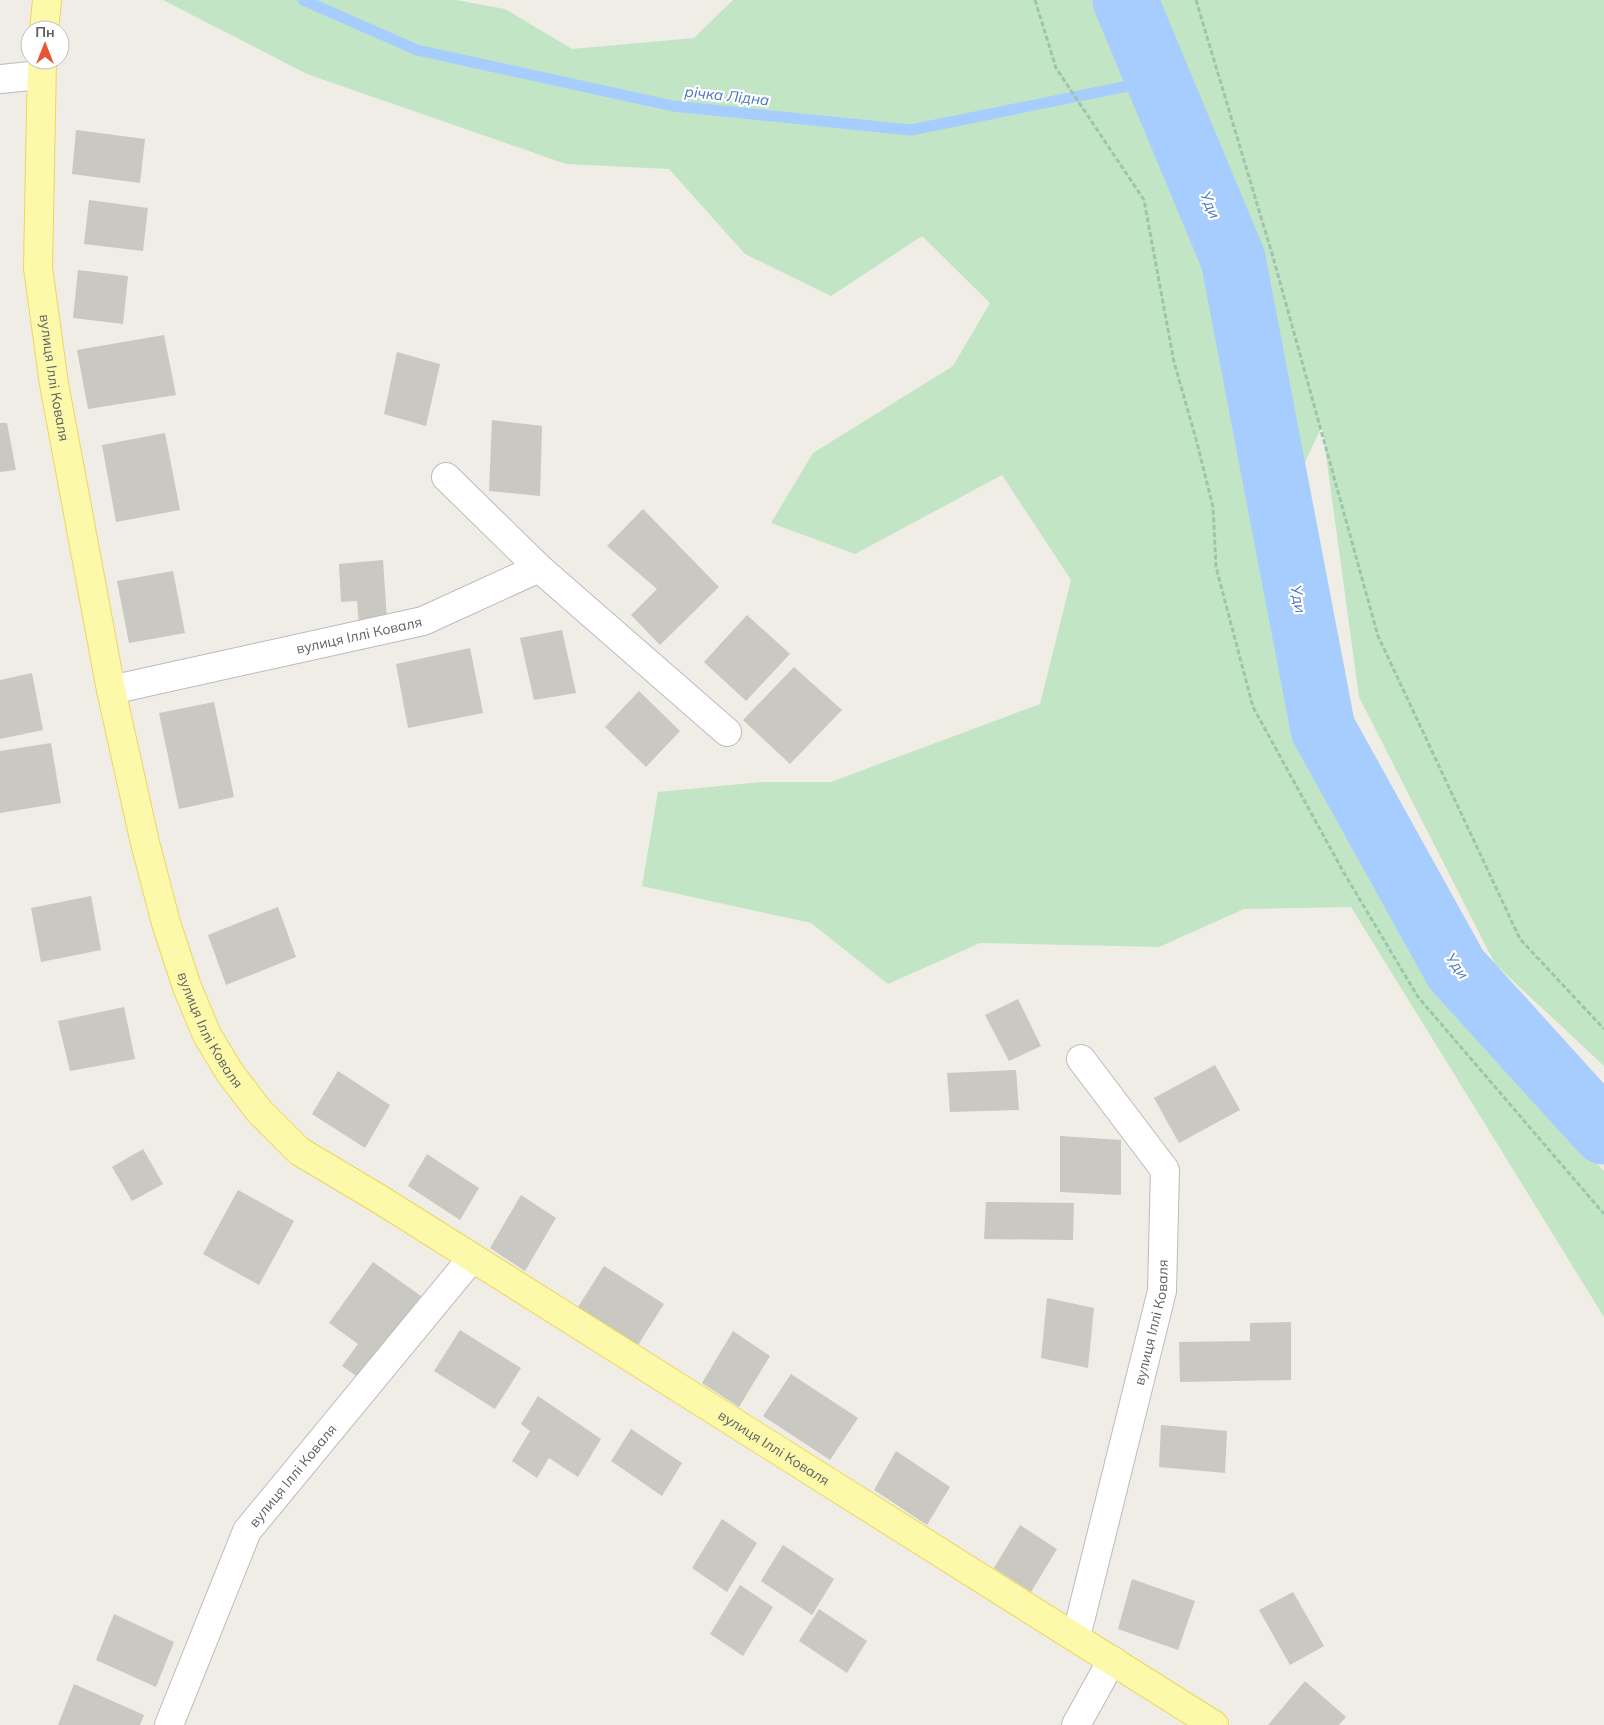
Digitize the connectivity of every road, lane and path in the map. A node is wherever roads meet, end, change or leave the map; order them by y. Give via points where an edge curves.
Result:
1 (47, 0) edge
2 (1035, 0) edge
3 (1196, 0) edge
4 (45, 20) edge
5 (34, 70) edge
6 (41, 70) edge
7 (0, 79) edge
8 (446, 478) dead end
9 (539, 568) junction
10 (110, 690) junction
11 (727, 732) dead end
12 (1604, 1029) edge
13 (1081, 1059) dead end
14 (1604, 1214) edge
15 (472, 1258) junction
16 (1076, 1637) junction
17 (1112, 1660) junction
18 (169, 1725) edge
19 (1076, 1725) edge
20 (1214, 1725) edge

1 - 4 main road
2 - 14 path via 1056,68 1144,200 1174,362 1213,507 1216,567 1253,707 1344,873 1418,997
3 - 12 path via 1273,257 1378,636 1520,939
5 - 7 street
6 - 10 main road, вулиця Іллі Коваля via 38,268 54,384
8 - 9 street
9 - 10 street, вулиця Іллі Коваля via 423,622
9 - 11 street
10 - 15 main road, вулиця Іллі Коваля via 145,842 186,987 207,1035 230,1073 259,1111 299,1151
13 - 16 street, вулиця Іллі Коваля via 1165,1170 1162,1291
15 - 16 main road, вулиця Іллі Коваля
15 - 18 street, вулиця Іллі Коваля via 247,1531
16 - 17 main road, вулиця Іллі Коваля
17 - 19 street
17 - 20 main road, вулиця Іллі Коваля

